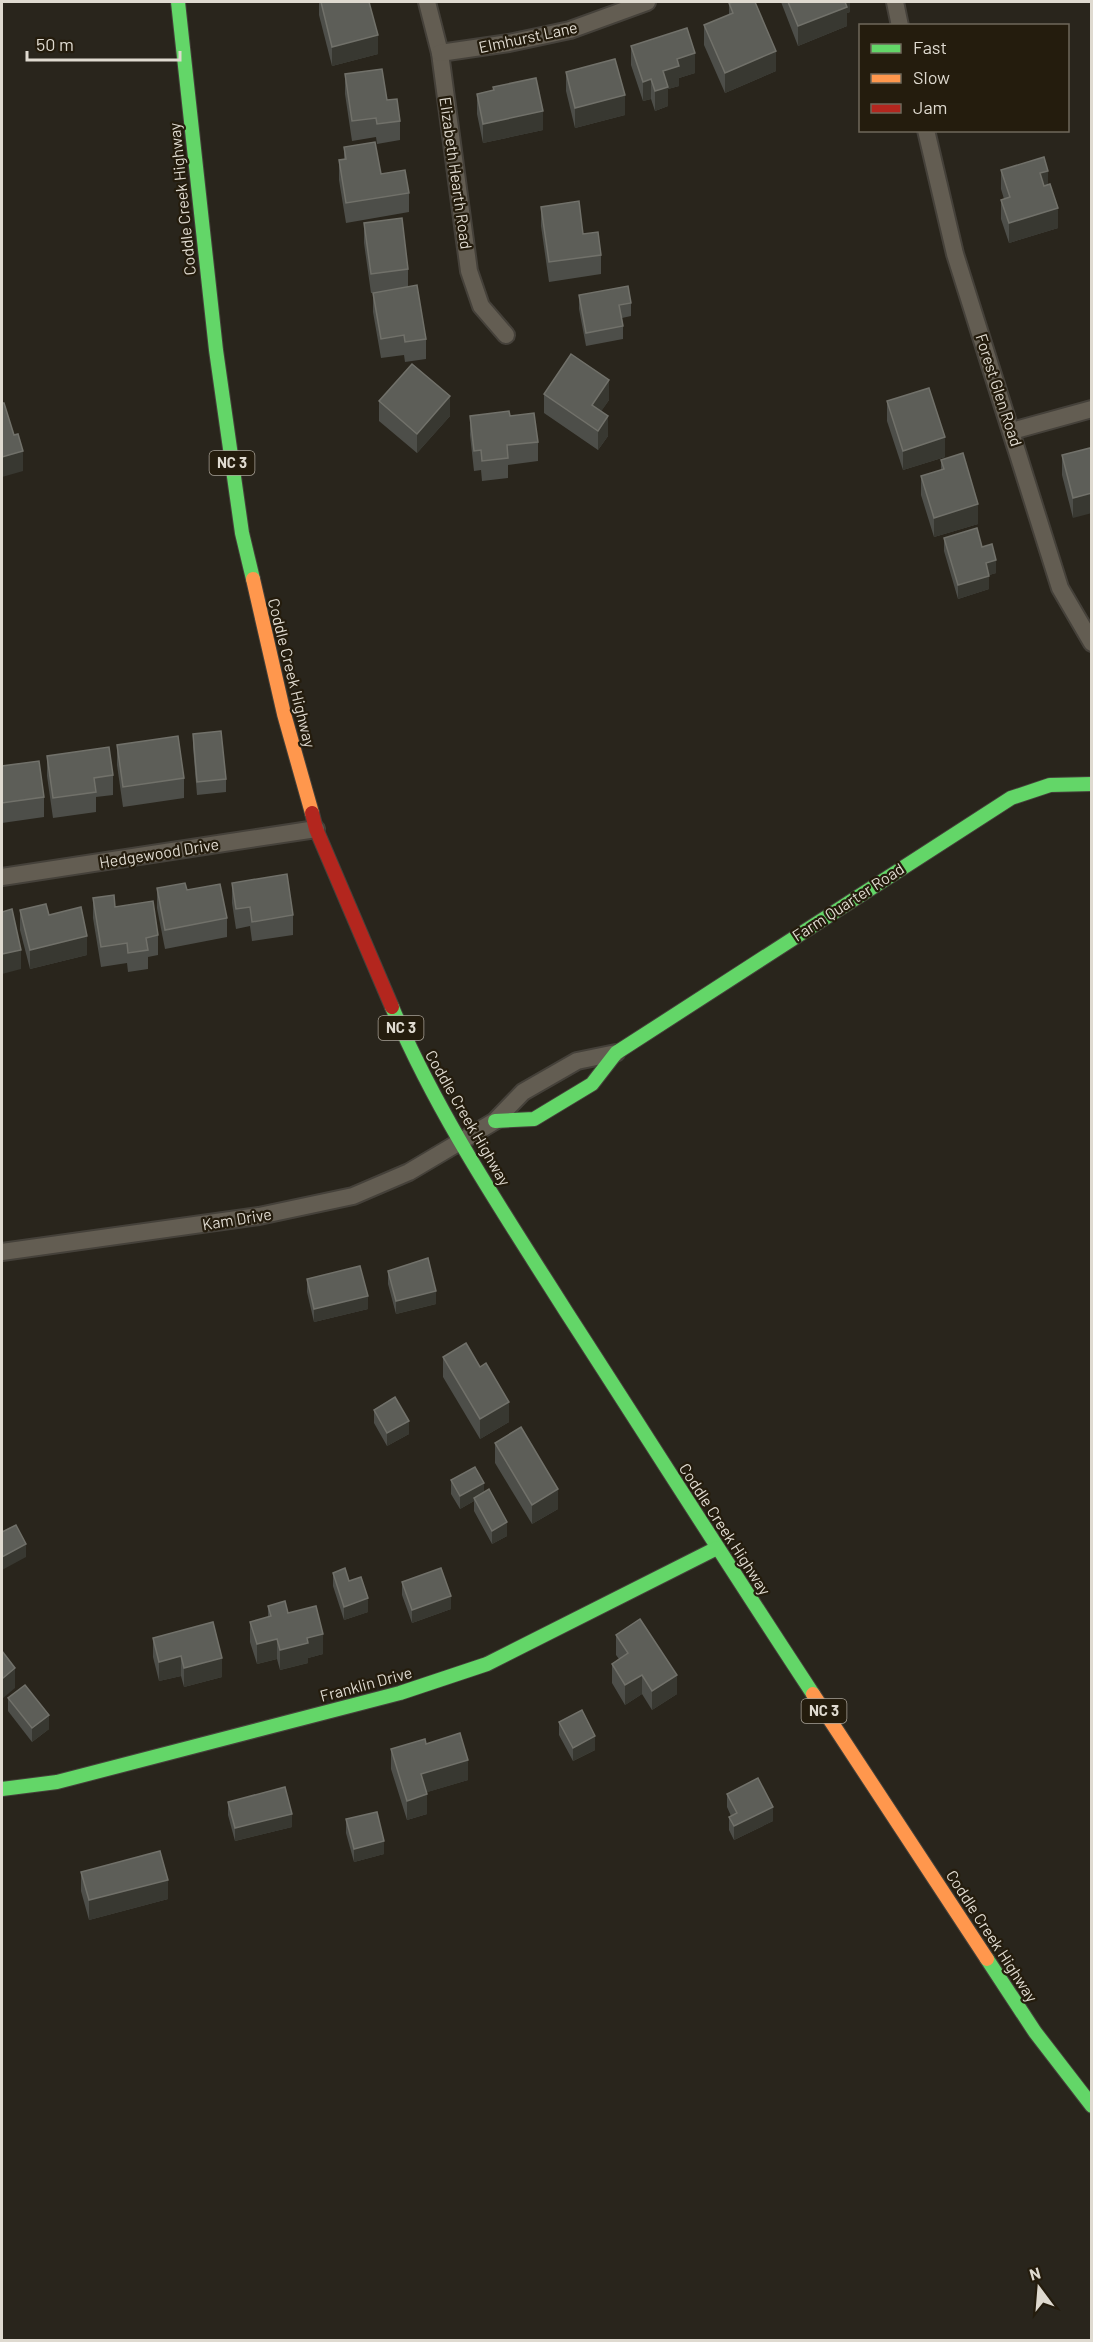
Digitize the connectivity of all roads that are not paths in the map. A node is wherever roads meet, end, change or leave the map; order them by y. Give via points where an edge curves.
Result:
1 (178, 2) edge
2 (427, 2) edge
3 (647, 2) edge
4 (894, 2) edge
5 (900, 24) edge
6 (440, 53) junction
7 (926, 132) edge
8 (506, 335) dead end
9 (1092, 409) edge
10 (1012, 431) junction
11 (1092, 642) edge
12 (1092, 784) edge
13 (316, 829) junction
14 (2, 877) edge
15 (616, 1053) junction
16 (495, 1121) junction
17 (458, 1141) junction
18 (2, 1252) edge
19 (717, 1548) junction
20 (2, 1789) edge
21 (1092, 2106) edge

1 - 13 main road, Coddle Creek Highway / NC 3 via 216,350 242,533 284,714
2 - 6 street, Elizabeth Hearth Road
3 - 6 street, Elmhurst Lane via 570,30
4 - 5 street
6 - 8 street, Elizabeth Hearth Road via 469,271 481,306
7 - 10 street, Forest Glen Road via 955,254
9 - 10 street
10 - 11 street, Forest Glen Road via 1060,588
12 - 15 main road, Farm Quarter Road via 1062,782 1011,798
13 - 14 street, Hedgewood Drive
13 - 17 main road, Coddle Creek Highway / NC 3 via 414,1060
15 - 16 street, Farm Quarter Road via 577,1060 523,1092
15 - 16 main road, Farm Quarter Road via 592,1084 534,1119
16 - 17 street, Farm Quarter Road
17 - 18 street, Kam Drive via 409,1172 353,1196 260,1216
17 - 19 main road, Coddle Creek Highway / NC 3
19 - 20 main road, Franklin Drive via 486,1664 400,1693 57,1782
19 - 21 main road, Coddle Creek Highway / NC 3 via 1035,2032

